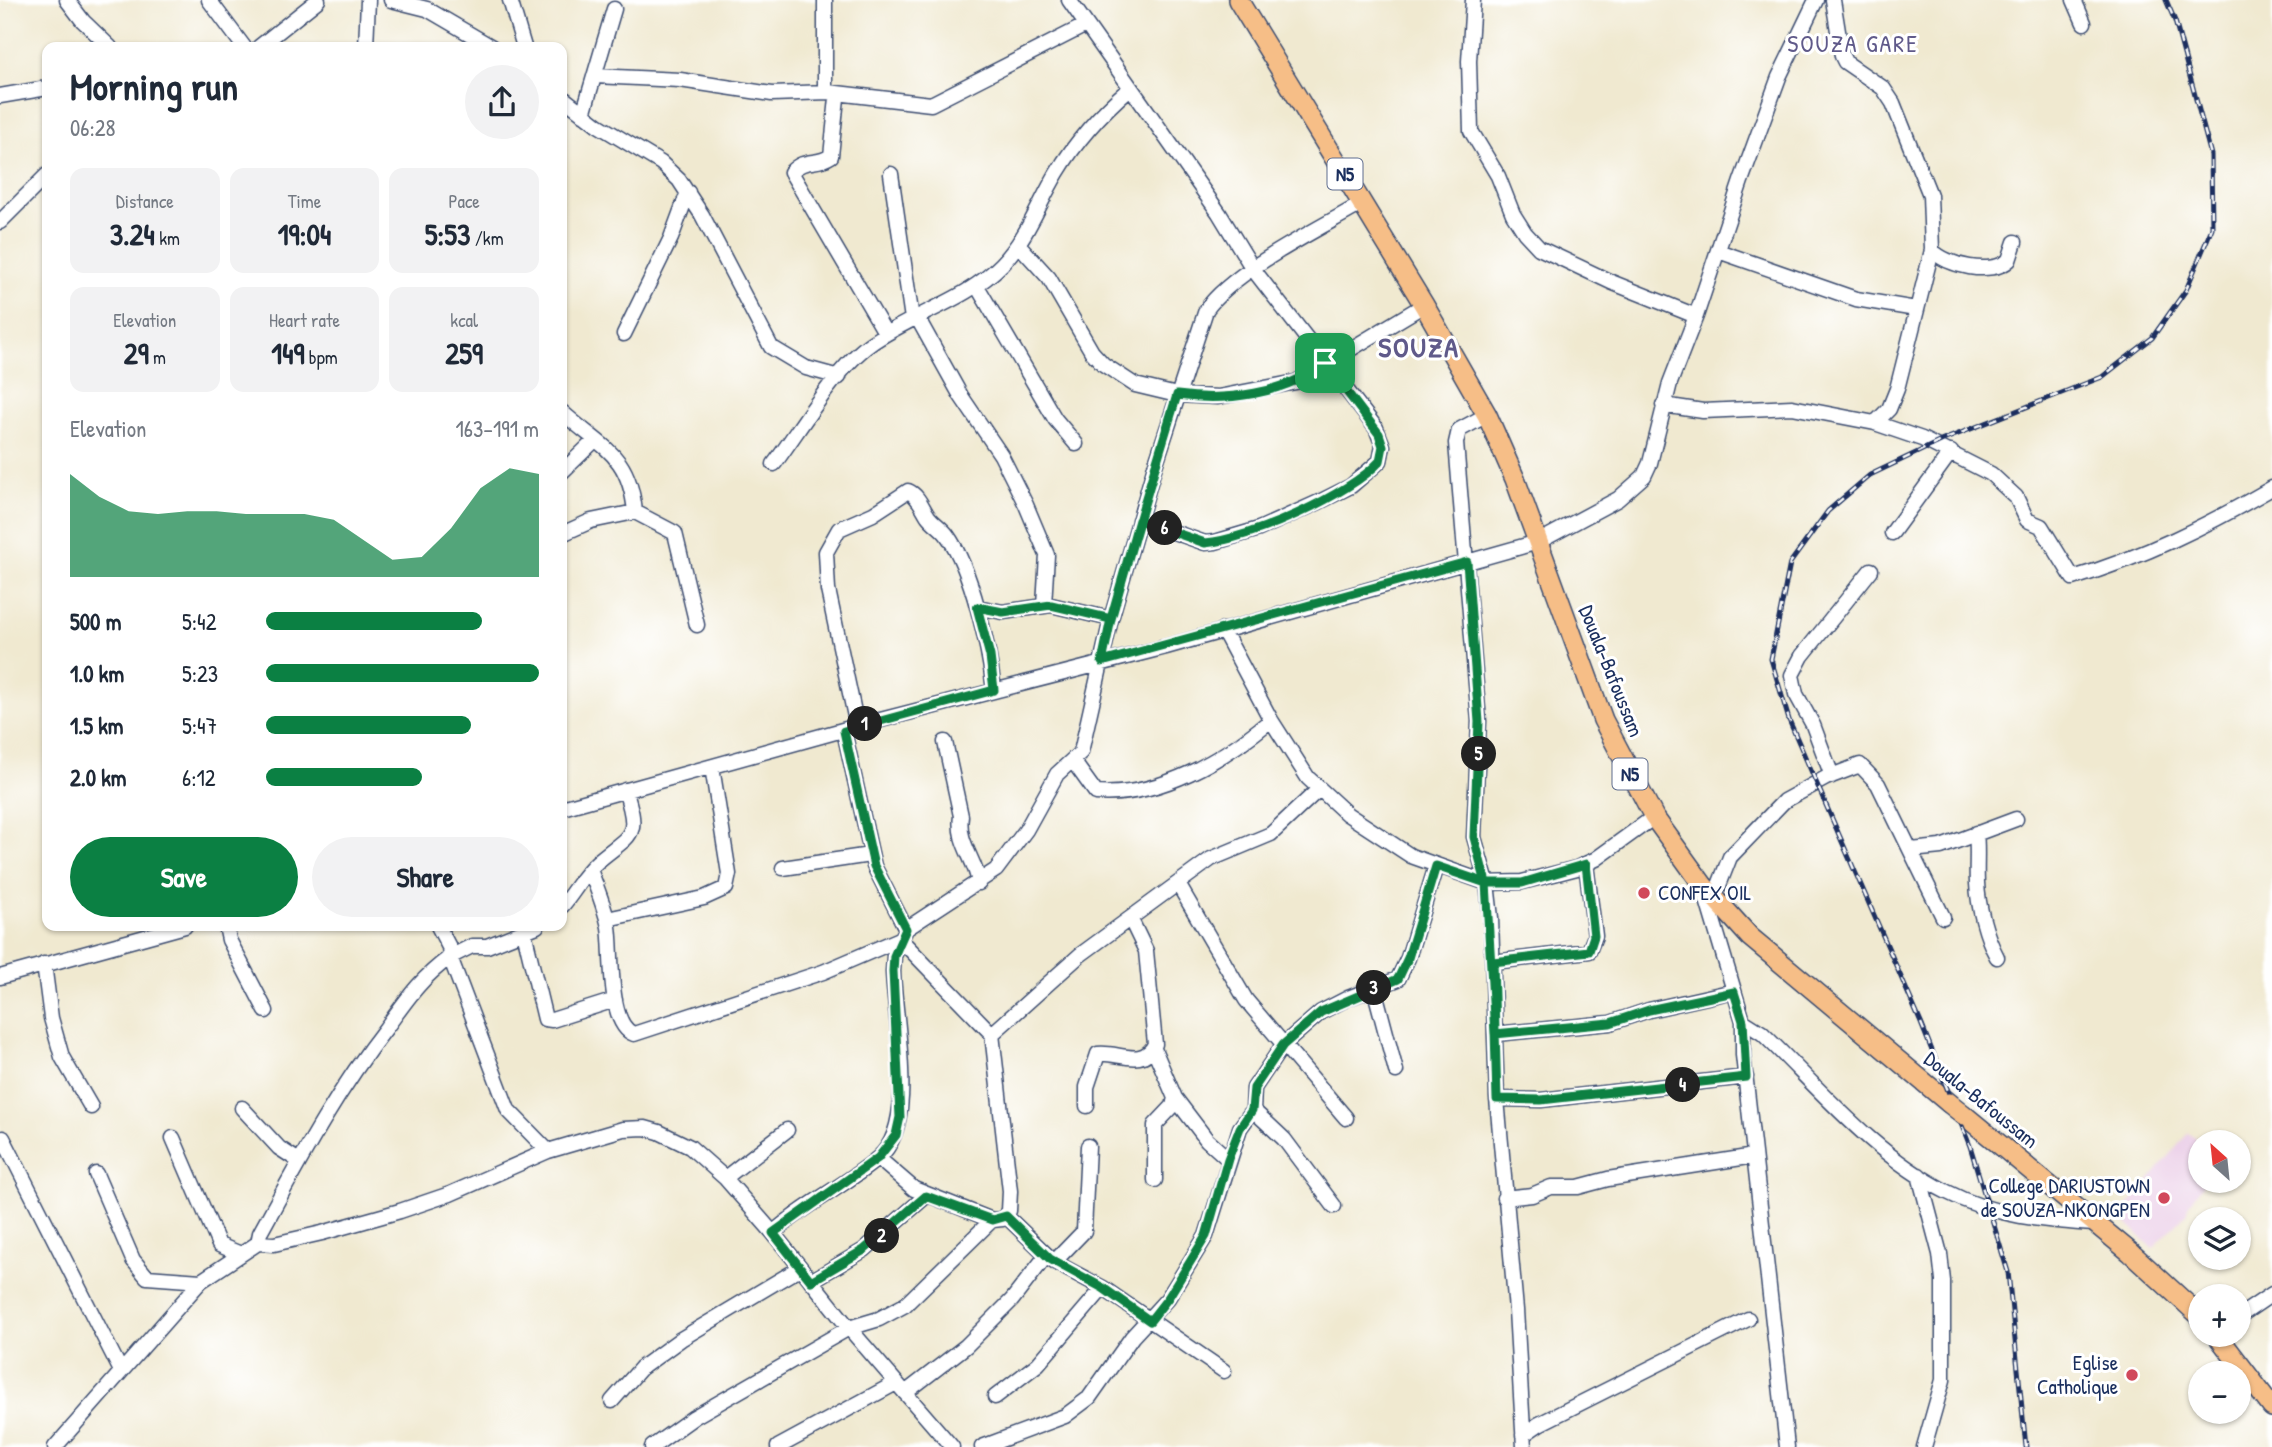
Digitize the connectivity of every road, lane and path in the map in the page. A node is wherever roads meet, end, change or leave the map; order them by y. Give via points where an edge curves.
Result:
1 (67, 0) edge
2 (208, 0) edge
3 (318, 0) edge
4 (369, 0) edge
5 (391, 0) edge
6 (510, 0) edge
7 (825, 0) edge
8 (1069, 0) edge
9 (1238, 0) edge
10 (1473, 0) edge
11 (1833, 0) edge
12 (2074, 0) edge
13 (1814, 1) edge
14 (614, 9) dead end
15 (2084, 23) dead end
16 (1086, 25) junction
17 (105, 42) edge
18 (240, 42) edge
19 (265, 42) edge
20 (366, 42) edge
21 (483, 42) edge
22 (523, 42) edge
23 (595, 76) junction
24 (1130, 88) junction
25 (42, 89) edge
26 (832, 95) junction
27 (0, 96) edge
28 (567, 101) edge
29 (583, 114) junction
30 (891, 174) dead end
31 (42, 180) edge
32 (688, 192) junction
33 (1363, 203) junction
34 (0, 222) edge
35 (2015, 242) dead end
36 (1018, 244) junction
37 (1718, 250) junction
38 (1932, 250) junction
39 (1253, 269) junction
40 (977, 286) junction
41 (1424, 305) junction
42 (1916, 309) junction
43 (1696, 316) junction
44 (914, 318) junction
45 (624, 334) dead end
46 (886, 334) junction
47 (1325, 363) junction
48 (839, 377) junction
49 (1177, 395) junction
50 (1663, 405) junction
51 (1487, 415) junction
52 (567, 417) edge
53 (1875, 423) junction
54 (594, 441) junction
55 (1076, 444) dead end
56 (1951, 452) junction
57 (774, 464) dead end
58 (567, 467) edge
59 (2272, 488) edge
60 (635, 512) junction
61 (1139, 520) junction
62 (567, 532) edge
63 (1892, 533) dead end
64 (1538, 542) junction
65 (1467, 562) junction
66 (1871, 570) dead end
67 (1044, 605) junction
68 (977, 607) junction
69 (1111, 619) junction
70 (697, 625) dead end
71 (1223, 630) junction
72 (1102, 662) junction
73 (994, 690) junction
74 (1271, 720) junction
75 (850, 729) junction
76 (945, 742) dead end
77 (1073, 761) junction
78 (712, 767) junction
79 (1832, 776) junction
80 (625, 790) junction
81 (1318, 790) junction
82 (567, 807) edge
83 (1654, 817) junction
84 (2016, 820) dead end
85 (1976, 833) junction
86 (1911, 850) junction
87 (870, 855) junction
88 (1586, 864) junction
89 (1436, 866) junction
90 (782, 868) dead end
91 (590, 870) junction
92 (979, 883) junction
93 (1486, 883) junction
94 (1178, 884) junction
95 (1708, 892) junction
96 (567, 899) edge
97 (1943, 918) dead end
98 (607, 919) junction
99 (1130, 920) junction
100 (154, 931) edge
101 (227, 931) edge
102 (441, 931) edge
103 (525, 931) edge
104 (530, 931) edge
105 (903, 934) junction
106 (450, 957) junction
107 (1997, 957) dead end
108 (1493, 962) junction
109 (44, 964) junction
110 (0, 977) edge
111 (1374, 988) junction
112 (1734, 992) junction
113 (615, 1000) junction
114 (266, 1011) dead end
115 (1743, 1021) junction
116 (992, 1034) junction
117 (1495, 1034) junction
118 (1283, 1045) junction
119 (1154, 1049) junction
120 (1396, 1071) dead end
121 (1746, 1077) junction
122 (1175, 1098) junction
123 (1497, 1099) junction
124 (91, 1107) dead end
125 (1087, 1107) dead end
126 (242, 1108) dead end
127 (1252, 1110) junction
128 (1346, 1118) dead end
129 (787, 1130) dead end
130 (3, 1138) dead end
131 (173, 1138) dead end
132 (1087, 1146) dead end
133 (548, 1151) junction
134 (1754, 1156) junction
135 (878, 1158) junction
136 (1228, 1159) junction
137 (299, 1161) junction
138 (96, 1174) dead end
139 (1919, 1175) junction
140 (725, 1178) junction
141 (1155, 1180) dead end
142 (926, 1196) junction
143 (1504, 1198) junction
144 (1334, 1206) dead end
145 (999, 1218) junction
146 (2097, 1224) junction
147 (773, 1233) junction
148 (258, 1243) junction
149 (242, 1254) junction
150 (1050, 1259) junction
151 (800, 1268) junction
152 (201, 1281) junction
153 (811, 1281) junction
154 (1103, 1288) junction
155 (2272, 1294) edge
156 (2188, 1305) edge
157 (2251, 1308) edge
158 (1748, 1319) dead end
159 (1150, 1321) junction
160 (849, 1328) junction
161 (2226, 1347) edge
162 (121, 1371) junction
163 (1224, 1371) dead end
164 (900, 1388) junction
165 (995, 1397) dead end
166 (612, 1401) dead end
167 (2272, 1407) edge
168 (1522, 1410) junction
169 (1539, 1424) junction
170 (1524, 1441) edge
171 (55, 1447) edge
172 (652, 1447) edge
173 (778, 1447) edge
174 (952, 1447) edge
175 (982, 1447) edge
176 (1787, 1447) edge
177 (1924, 1447) edge

1 - 17 street
2 - 18 street
3 - 19 street
4 - 20 street
5 - 21 street via 427,9
6 - 22 street
7 - 26 street via 825,88
8 - 16 street
9 - 33 highway, Douala-Bafoussam / N5
10 - 43 street via 1471,131 1525,233 1539,248
11 - 38 street via 1845,62 1888,94 1923,176 1932,209
12 - 15 street
13 - 37 street via 1779,76
14 - 23 street
16 - 24 street
16 - 26 street via 930,104
23 - 26 street via 680,80 772,94
23 - 29 street
24 - 36 street via 1066,159
24 - 39 street
25 - 27 street
26 - 46 street via 831,156 800,163 791,172
28 - 29 street
29 - 32 street via 661,163
30 - 44 street
31 - 34 street
32 - 45 street
32 - 48 street via 771,347 806,368
33 - 39 street
33 - 41 highway, Douala-Bafoussam / N5
35 - 38 street via 2009,260 1992,268 1946,261
36 - 40 street
36 - 49 street via 1049,278 1103,364 1135,384
37 - 42 street via 1856,299
37 - 43 street
38 - 42 street
39 - 47 street
39 - 49 street via 1206,310
40 - 44 street
40 - 55 street via 1055,419
41 - 47 street
41 - 51 highway, Douala-Bafoussam / N5
42 - 53 street via 1897,389 1889,409
43 - 50 street
44 - 46 street
44 - 67 street via 1001,455 1032,517 1047,555
46 - 48 street via 863,350
47 - 49 street via 1302,380 1262,391 1218,397
47 - 61 street via 1379,434 1383,452 1370,473 1270,524 1208,544
48 - 57 street
49 - 61 street
50 - 53 street via 1703,411 1792,407
50 - 64 street via 1644,476 1618,499
51 - 64 highway, Douala-Bafoussam / N5
51 - 65 street via 1464,426 1456,438
52 - 54 street
53 - 56 street
54 - 58 street
54 - 60 street via 626,470
56 - 59 street via 2008,488 2027,520 2041,526 2073,578 2118,565 2214,521
56 - 63 street
60 - 62 street via 591,521
60 - 70 street via 675,533
61 - 69 street
64 - 65 street
64 - 83 highway, Douala-Bafoussam / N5 via 1603,720
65 - 71 street
65 - 93 street via 1479,722 1474,837
66 - 79 street via 1791,675
67 - 68 street via 1003,612
67 - 69 street
68 - 73 street
68 - 75 street via 951,542 914,493 901,493 839,529 826,552 828,590
69 - 72 street
71 - 72 street
71 - 74 street
72 - 73 street
72 - 77 street via 1083,746
73 - 75 street
74 - 77 street via 1225,754 1148,788 1096,793
74 - 81 street
75 - 78 street
75 - 87 street
76 - 92 street via 964,849 976,863
77 - 92 street via 1057,774 1009,855
78 - 80 street
78 - 98 street via 729,874 726,888 704,898
79 - 86 street via 1860,765 1878,784
79 - 95 street via 1784,801 1730,857
80 - 82 street
80 - 91 street via 633,831
81 - 89 street via 1395,847
81 - 94 street via 1271,834 1227,850
83 - 88 street
83 - 95 highway, Douala-Bafoussam / N5
84 - 85 street
85 - 86 street via 1941,847
85 - 107 street via 1977,883 1988,940
86 - 97 street
87 - 90 street
87 - 105 street
88 - 93 street via 1522,883
88 - 108 street via 1594,936 1589,951
89 - 93 street
89 - 111 street via 1400,976
91 - 96 street
91 - 98 street
92 - 105 street
93 - 108 street
94 - 99 street
94 - 118 street via 1234,983
95 - 112 street
95 - 146 highway, Douala-Bafoussam / N5 via 1788,971
98 - 113 street
99 - 116 street via 1061,970
99 - 119 street via 1147,959
100 - 109 street
101 - 114 street
102 - 106 street
103 - 106 street
104 - 113 street via 545,1019
105 - 113 street via 823,972 640,1034 623,1027
105 - 116 street
105 - 135 street via 894,956 893,981 900,1117 896,1135
106 - 133 street via 508,1110
106 - 137 street via 423,977 359,1060
108 - 117 street
109 - 110 street
109 - 124 street via 62,1057
111 - 118 street via 1321,1012
111 - 120 street
112 - 115 street
112 - 117 street via 1610,1023
115 - 121 street
115 - 139 street via 1762,1033 1870,1139
116 - 145 street via 1009,1175
117 - 123 street
118 - 127 street via 1254,1088
118 - 128 street
119 - 122 street
119 - 125 street via 1140,1057 1098,1054 1087,1087
121 - 123 street via 1541,1100
121 - 134 street
122 - 136 street
122 - 141 street via 1155,1125
123 - 143 street
126 - 137 street via 279,1148
127 - 136 street
127 - 144 street via 1284,1139
129 - 140 street
130 - 162 street
131 - 149 street via 219,1245
132 - 150 street via 1084,1231
133 - 140 street via 623,1129 645,1128 690,1147
133 - 148 street via 400,1211 274,1244
134 - 143 street
134 - 176 street
135 - 142 street
135 - 147 street
136 - 159 street via 1206,1236
137 - 148 street
138 - 152 street via 133,1260 147,1277
139 - 146 street via 1947,1193 2000,1211 2053,1222
139 - 177 street via 1943,1281 1943,1380
140 - 147 street
142 - 145 street
142 - 153 street via 864,1250
143 - 168 street
145 - 150 street
145 - 160 street via 905,1305 879,1320
146 - 156 highway, Douala-Bafoussam / N5
147 - 151 street
148 - 149 street
149 - 152 street
150 - 154 street
150 - 164 street via 966,1346
151 - 153 street
151 - 166 street via 681,1339 641,1368
152 - 162 street
153 - 160 street
154 - 159 street
154 - 165 street via 1038,1364
155 - 157 street
158 - 169 street
159 - 163 street
159 - 175 street via 1132,1337 1111,1371 1079,1408
160 - 164 street
160 - 172 street via 694,1417
161 - 167 highway
162 - 171 street
164 - 173 street
164 - 174 street
168 - 169 street
168 - 170 street
169 - 170 street

